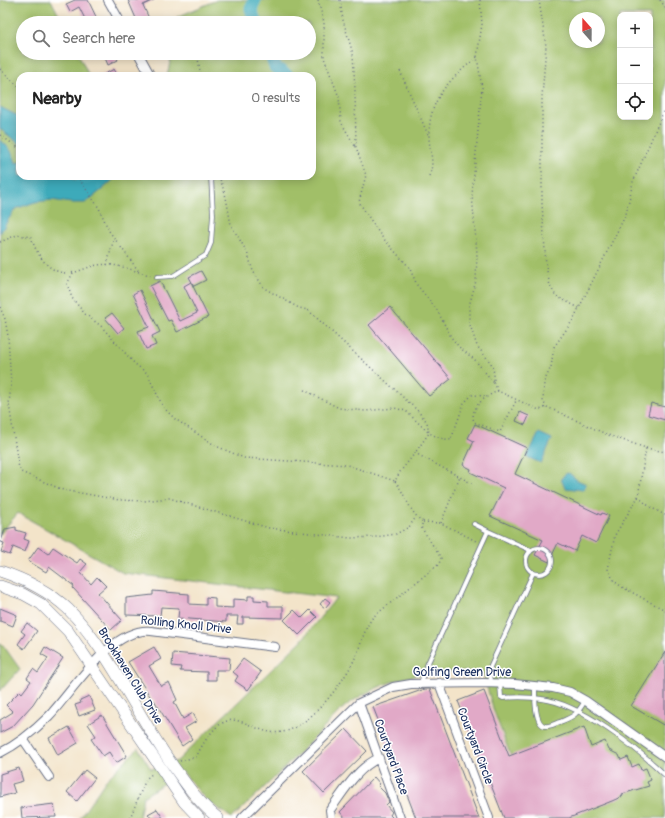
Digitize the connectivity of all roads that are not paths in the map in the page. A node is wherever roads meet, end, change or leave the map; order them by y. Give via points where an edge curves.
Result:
1 (108, 0) edge
2 (117, 16) edge
3 (143, 60) edge
4 (151, 72) edge
5 (211, 180) edge
6 (157, 277) road end
7 (474, 524) dead end
8 (488, 531) junction
9 (530, 552) junction
10 (0, 571) edge
11 (533, 573) junction
12 (0, 586) edge
13 (275, 647) dead end
14 (104, 655) junction
15 (92, 665) junction
16 (421, 683) junction
17 (438, 683) junction
18 (491, 683) junction
19 (500, 684) junction
20 (535, 686) junction
21 (535, 699) junction
22 (585, 700) junction
23 (359, 703) junction
24 (578, 711) junction
25 (23, 740) junction
26 (655, 749) junction
27 (0, 754) edge
28 (665, 757) edge
29 (379, 758) junction
30 (648, 758) junction
31 (665, 775) edge
32 (48, 777) dead end
33 (199, 818) edge
34 (218, 818) edge
35 (242, 818) edge
36 (331, 818) edge
37 (400, 818) edge
38 (489, 818) edge

1 - 2 street
3 - 4 street
5 - 6 lane via 213,215 211,243 206,255 173,276
7 - 8 lane
8 - 9 lane
8 - 16 lane
9 - 11 lane via 526,564
9 - 11 lane via 537,549 546,550 552,561 546,572
10 - 14 main road, Brookhaven Club Drive via 37,586 68,609
11 - 18 lane via 490,668
12 - 15 main road, Brookhaven Club Drive via 41,604 68,631
13 - 14 street, Rolling Knoll Drive via 143,630 122,638
14 - 15 street, Rolling Knoll Drive
14 - 34 main road, Brookhaven Club Drive via 170,762 194,795
15 - 25 street, Rolling Knoll Drive via 49,716
15 - 33 main road, Brookhaven Club Drive via 159,767
16 - 17 street, Golfing Green Drive
16 - 23 street, Golfing Green Drive via 393,687
17 - 18 street, Golfing Green Drive
17 - 38 street, Courtyard Circle
18 - 19 street, Golfing Green Drive
19 - 20 street, Golfing Green Drive
19 - 21 lane via 502,698
20 - 21 lane
20 - 22 street, Golfing Green Drive via 570,692
21 - 24 lane
21 - 24 lane via 535,710 544,726 576,715
22 - 24 lane
22 - 26 street, Golfing Green Drive
23 - 29 street, Courtyard Place
23 - 35 street, Golfing Green Drive
24 - 30 lane
25 - 27 street, Rolling Knoll Drive
25 - 32 street
26 - 28 street, Golfing Green Drive
26 - 30 lane
29 - 36 street via 361,770 330,810
29 - 37 street, Courtyard Place
30 - 31 lane

